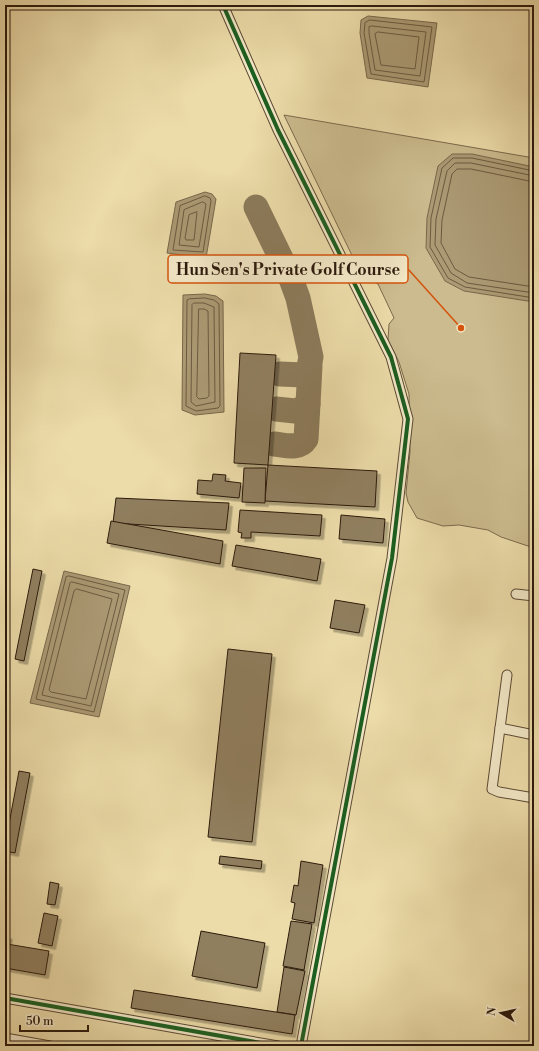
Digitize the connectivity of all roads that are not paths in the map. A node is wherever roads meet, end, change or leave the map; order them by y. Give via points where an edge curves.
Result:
1 (223, 5) edge
2 (516, 594) dead end
3 (534, 596) edge
4 (507, 674) dead end
5 (500, 728) junction
6 (534, 735) edge
7 (534, 798) edge
8 (5, 998) edge
9 (5, 1038) edge
10 (50, 1046) edge
11 (278, 1046) edge
12 (301, 1046) edge

1 - 12 street via 278,130 391,357 408,419 392,558
2 - 3 street
4 - 5 street
5 - 6 street
5 - 7 street via 492,789
8 - 11 street
9 - 10 street

